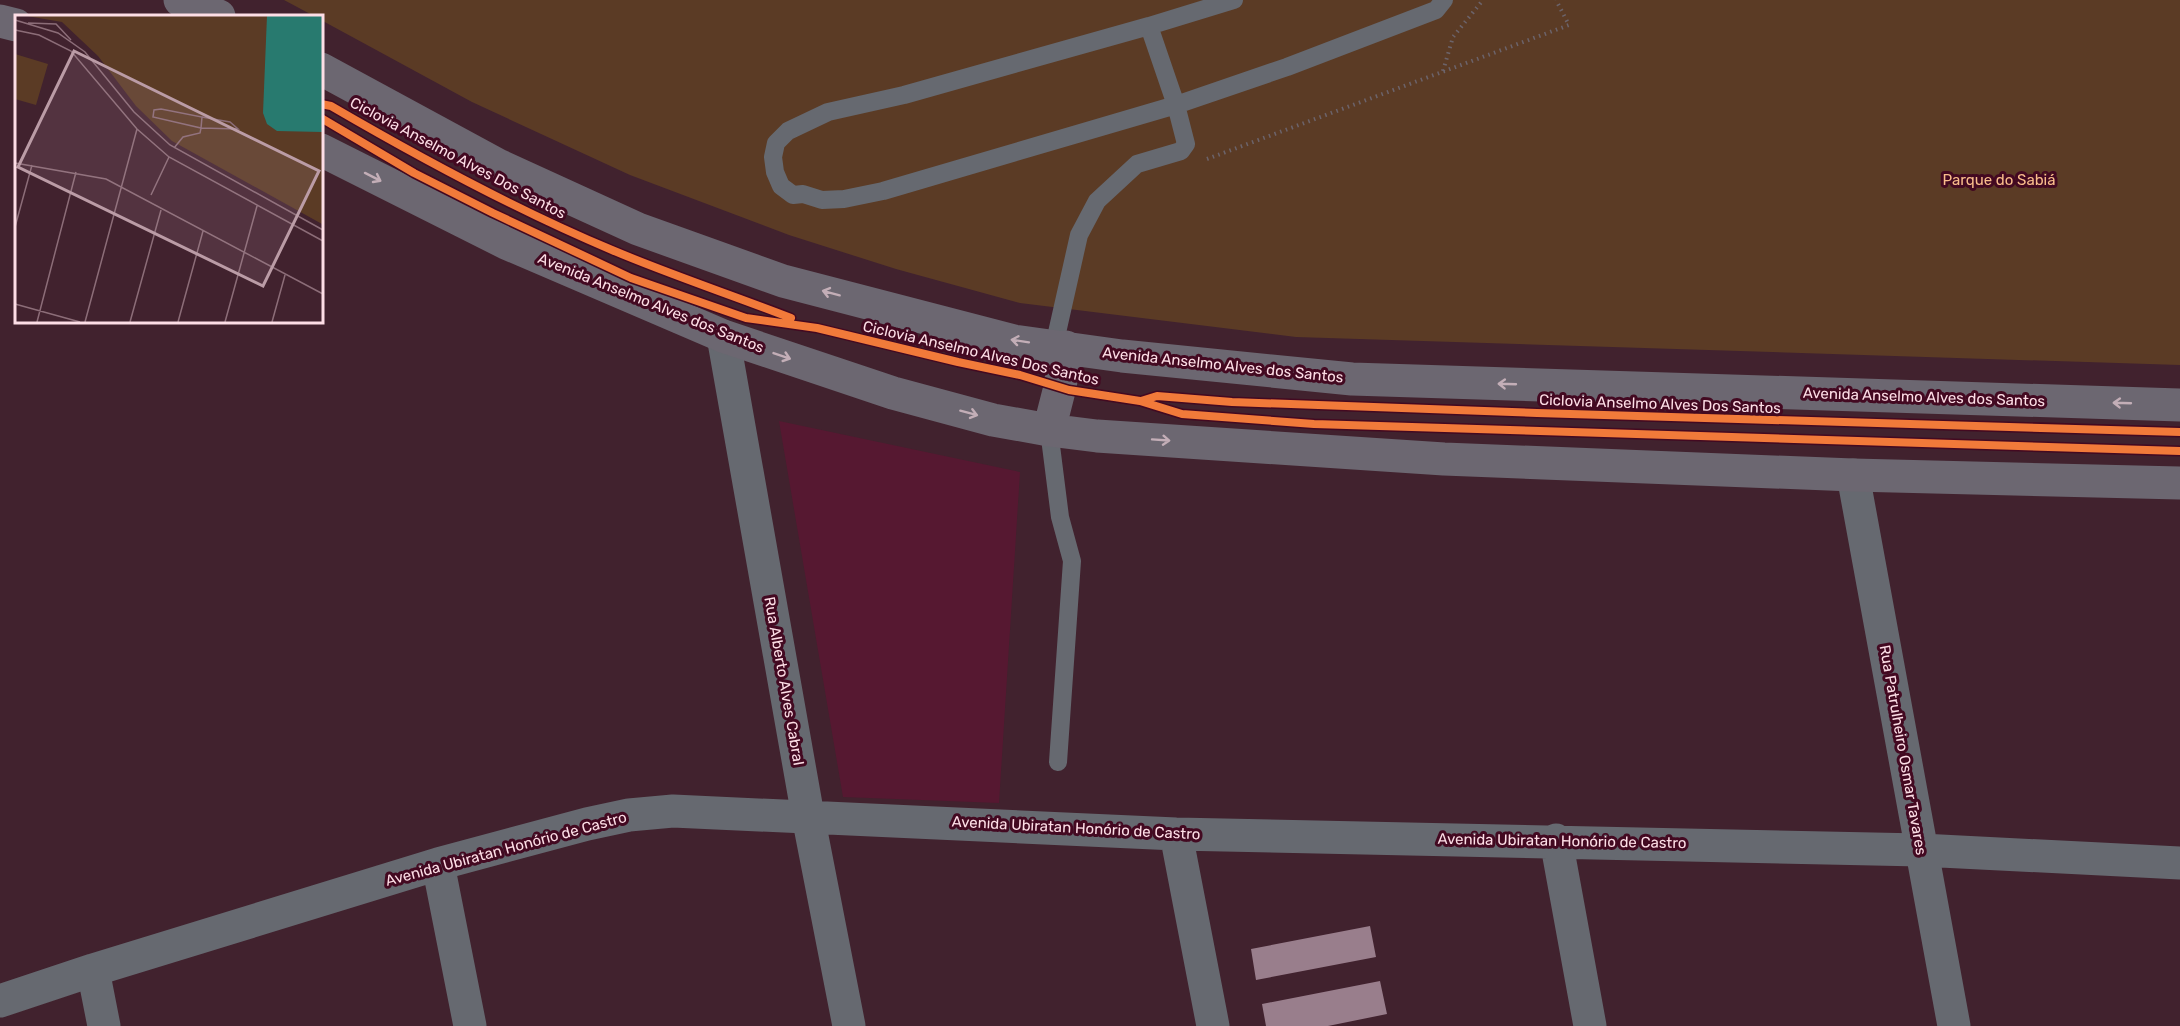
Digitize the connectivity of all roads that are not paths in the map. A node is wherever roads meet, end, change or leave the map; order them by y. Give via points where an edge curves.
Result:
1 (180, 0) edge
2 (1234, 0) edge
3 (1444, 0) edge
4 (217, 15) edge
5 (0, 21) edge
6 (15, 25) edge
7 (1149, 26) junction
8 (322, 70) edge
9 (1176, 105) junction
10 (322, 151) edge
11 (723, 336) junction
12 (1060, 346) junction
13 (2180, 405) edge
14 (1048, 430) junction
15 (1853, 475) junction
16 (2180, 483) edge
17 (1058, 762) dead end
18 (808, 816) junction
19 (1176, 834) junction
20 (1556, 840) junction
21 (1921, 850) junction
22 (2180, 863) edge
23 (438, 864) junction
24 (93, 970) junction
25 (0, 1001) edge
26 (104, 1026) edge
27 (470, 1026) edge
28 (849, 1026) edge
29 (1213, 1026) edge
30 (1590, 1026) edge
31 (1954, 1026) edge

1 - 4 main road
2 - 7 lane
3 - 9 lane via 1436,10
5 - 6 main road
7 - 9 lane
7 - 9 lane via 814,117 788,131 776,143 775,172 781,186 793,195 844,199
12 -> 8 main road, Avenida Anselmo Alves dos Santos via 1014,341 783,281 638,230 498,165
9 - 12 lane via 1186,144 1181,151 1137,164 1097,201 1079,235
10 -> 11 main road, Avenida Anselmo Alves dos Santos via 506,243
11 -> 14 main road, Avenida Anselmo Alves dos Santos via 893,393 993,420
11 - 18 street, Rua Alberto Alves Cabral
13 -> 12 main road, Avenida Anselmo Alves dos Santos via 1352,379
12 - 14 main road via 1060,387
14 -> 15 main road, Avenida Anselmo Alves dos Santos via 1444,459
14 - 17 lane via 1060,517 1072,561
15 - 16 main road, Avenida Anselmo Alves dos Santos
15 - 21 street, Rua Patrulheiro Osmar Tavares
18 - 19 street, Avenida Ubiratan Honório de Castro
18 - 23 street, Avenida Ubiratan Honório de Castro via 673,811 629,815
18 - 28 street, Rua Alberto Alves Cabral
19 - 20 street, Avenida Ubiratan Honório de Castro
19 - 29 street
20 - 21 street, Avenida Ubiratan Honório de Castro
20 - 30 street
21 - 22 street, Avenida Ubiratan Honório de Castro
21 - 31 street, Rua Patrulheiro Osmar Tavares
23 - 24 street, Avenida Ubiratan Honório de Castro
23 - 27 street
24 - 25 street, Avenida Ubiratan Honório de Castro
24 - 26 street

